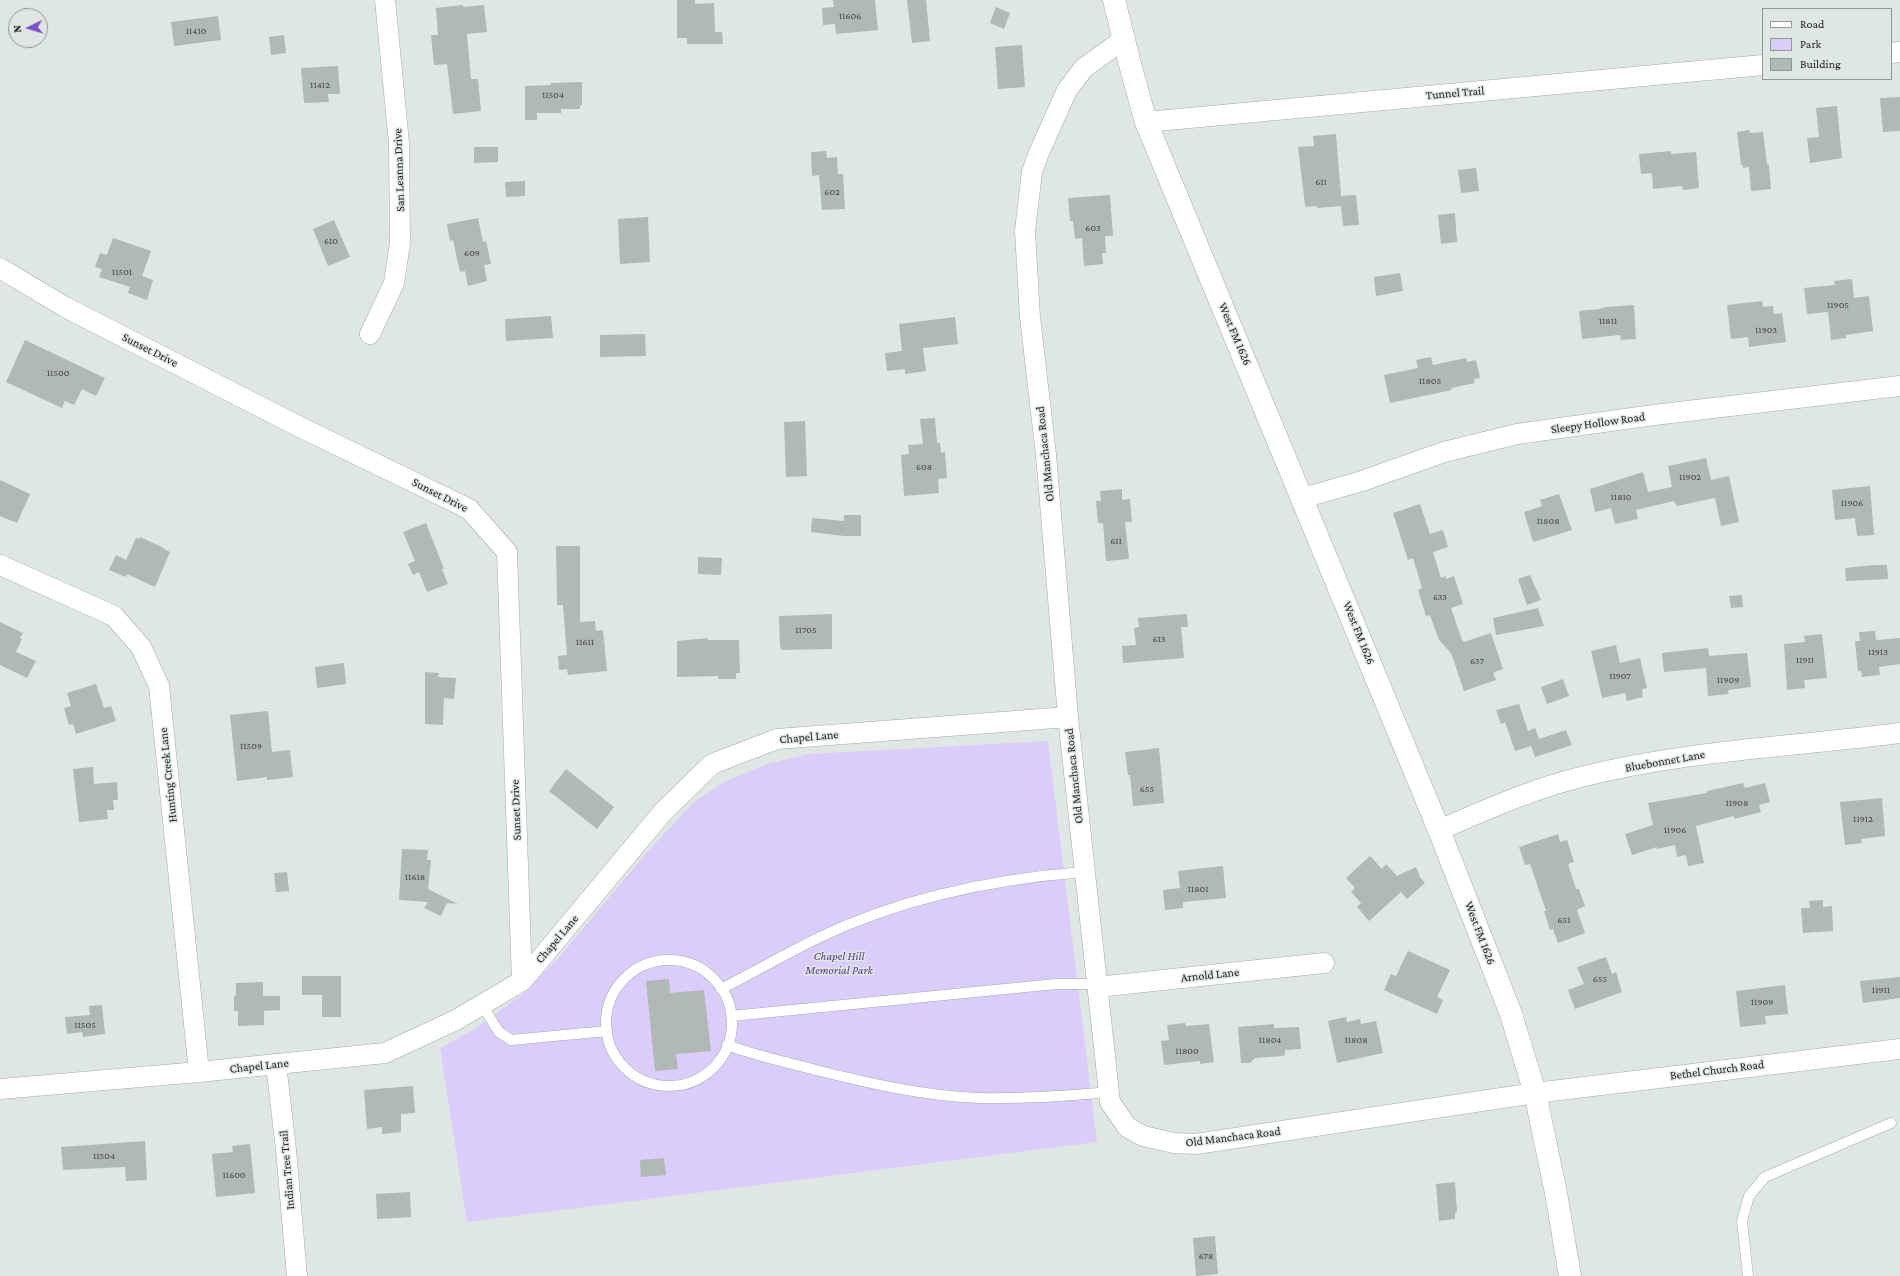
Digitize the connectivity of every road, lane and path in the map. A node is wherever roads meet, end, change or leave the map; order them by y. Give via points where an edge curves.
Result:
1 (385, 0) edge
2 (1114, 0) edge
3 (1124, 39) junction
4 (1762, 64) edge
5 (1146, 122) junction
6 (0, 268) edge
7 (370, 334) dead end
8 (1900, 386) edge
9 (1303, 498) junction
10 (0, 565) edge
11 (1068, 717) junction
12 (1900, 733) edge
13 (1439, 830) junction
14 (1084, 872) junction
15 (1324, 963) dead end
16 (522, 981) junction
17 (1097, 985) junction
18 (721, 989) junction
19 (482, 1005) junction
20 (731, 1016) junction
21 (607, 1031) junction
22 (727, 1046) junction
23 (1900, 1049) edge
24 (276, 1064) junction
25 (199, 1072) junction
26 (0, 1089) edge
27 (1109, 1092) junction
28 (1535, 1093) junction
29 (1891, 1123) dead end
30 (297, 1276) edge
31 (1570, 1276) edge
32 (1748, 1276) edge

1 - 7 street, San Leanna Drive via 399,143 400,243 394,283
2 - 3 main road, West FM 1626
3 - 5 main road, West FM 1626
3 - 11 street, Old Manchaca Road via 1084,68 1067,90 1032,172 1025,231 1030,317 1046,455
4 - 5 street, Tunnel Trail
5 - 9 main road, West FM 1626
6 - 16 street, Sunset Drive via 65,307 300,427 469,509 507,552
8 - 9 street, Sleepy Hollow Road via 1517,434 1444,452 1362,481
9 - 13 main road, West FM 1626
10 - 25 street, Hunting Creek Lane via 114,616 141,646 159,686
11 - 14 street, Old Manchaca Road
11 - 16 street, Chapel Lane via 777,739 712,764 662,813
12 - 13 street, Bluebonnet Lane via 1844,741 1746,748 1666,759 1581,777 1508,801
13 - 28 main road, West FM 1626 via 1511,1014
14 - 17 street, Old Manchaca Road
14 - 18 lane via 1008,880 904,903 818,938
15 - 17 street, Arnold Lane
16 - 19 street, Chapel Lane
17 - 20 lane via 1056,984
17 - 27 street, Old Manchaca Road
18 - 20 lane via 726,996
18 - 21 lane via 714,978 697,966 677,960 656,960 637,968 621,981 610,999 606,1020
19 - 21 lane via 499,1032 511,1040
19 - 24 street, Chapel Lane via 385,1053
20 - 22 lane
21 - 22 lane via 608,1040 617,1059 632,1074 650,1083 671,1086 691,1082 709,1071
22 - 27 lane via 881,1086 944,1095 978,1098 1053,1097
23 - 28 street, Bethel Church Road
24 - 25 street, Chapel Lane
24 - 30 street, Indian Tree Trail
25 - 26 street, Chapel Lane
27 - 28 street, Old Manchaca Road via 1110,1102 1127,1127 1143,1136 1174,1143 1196,1144
28 - 31 main road, West FM 1626
29 - 32 lane via 1765,1177 1749,1196 1742,1221

